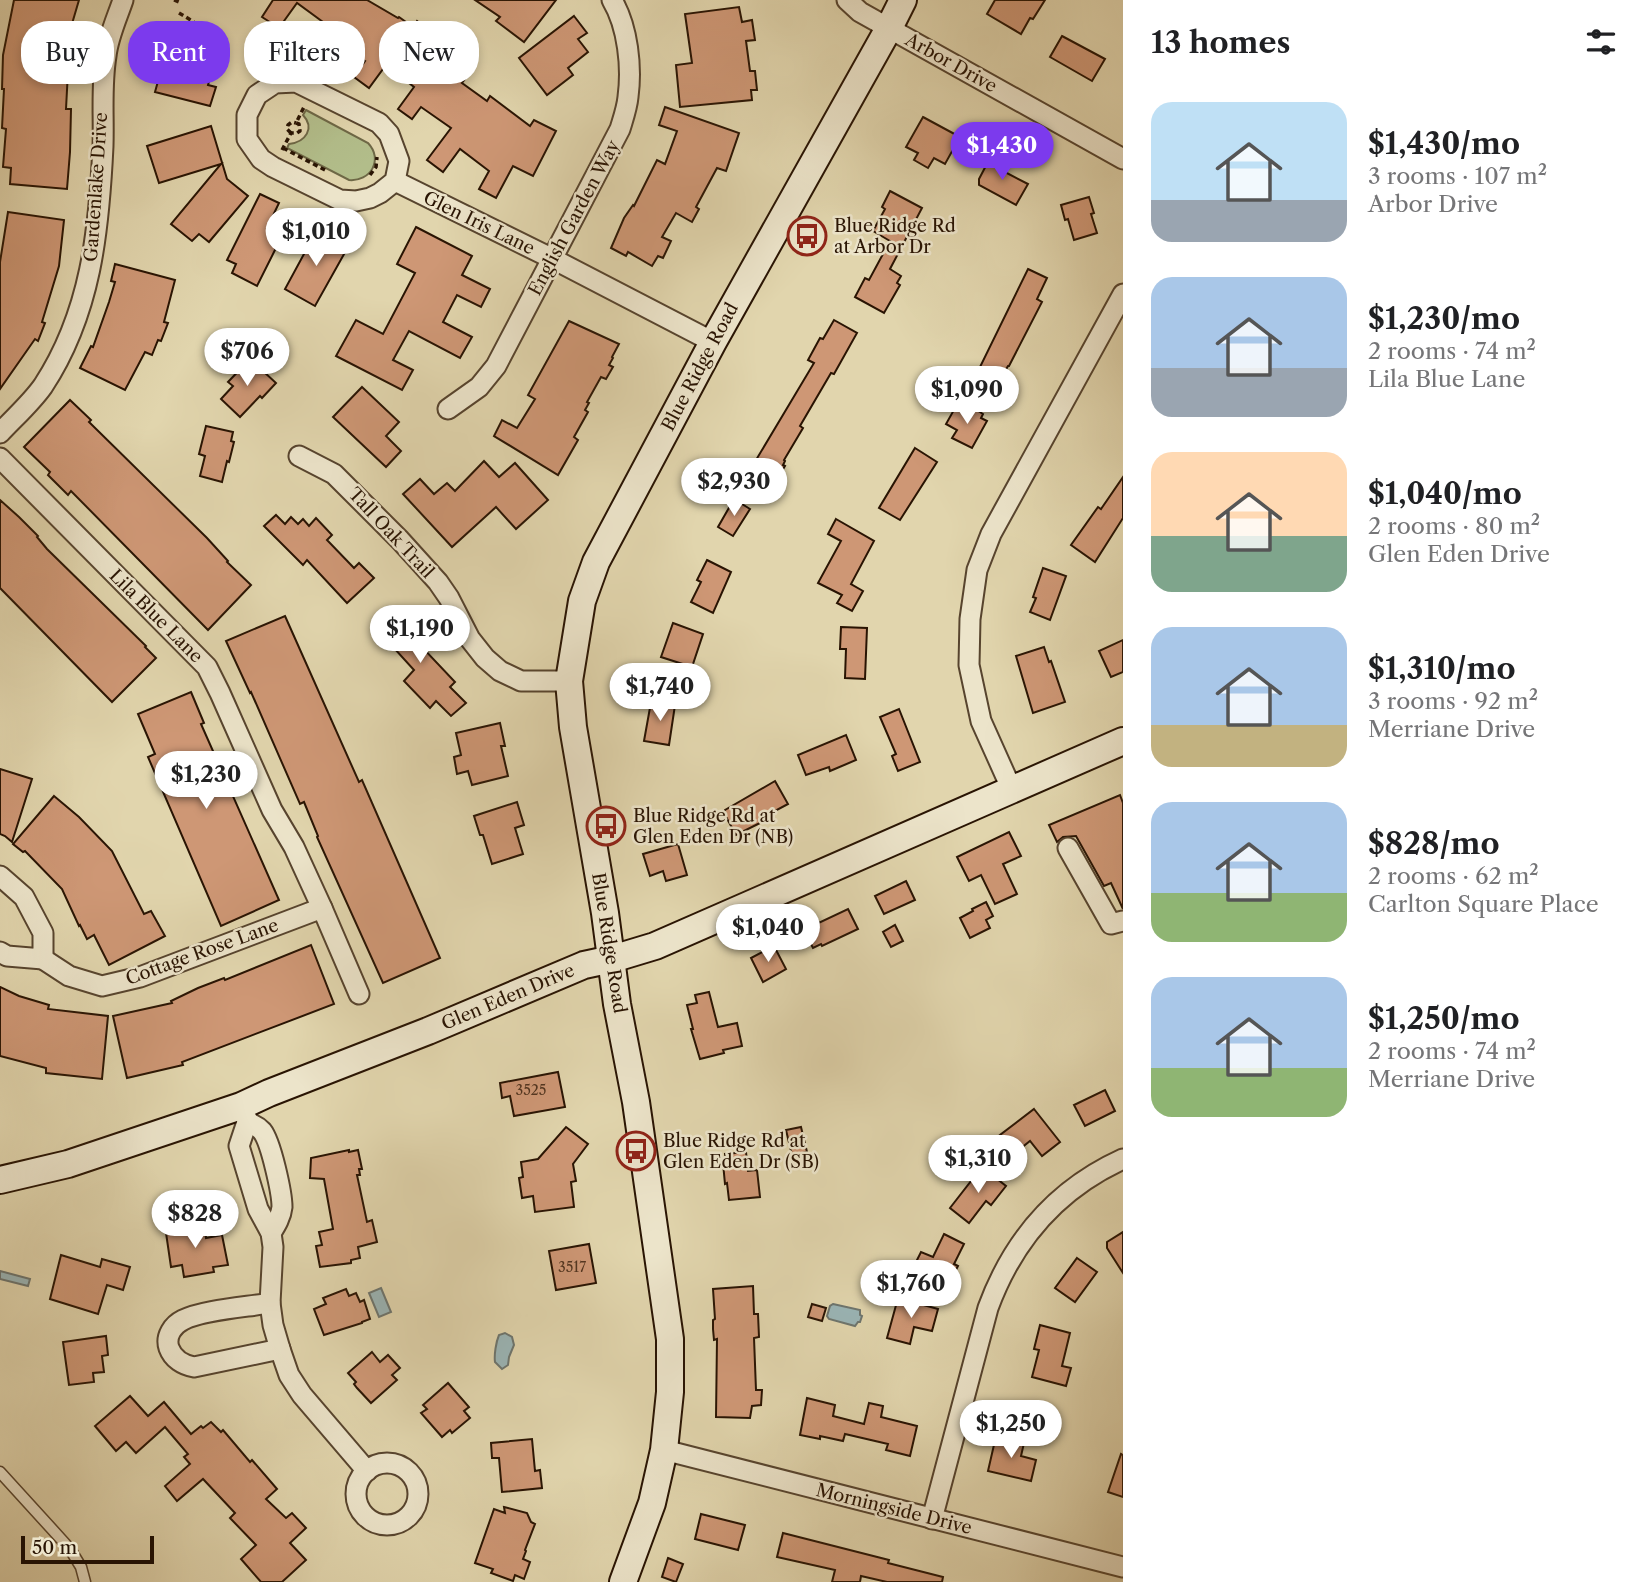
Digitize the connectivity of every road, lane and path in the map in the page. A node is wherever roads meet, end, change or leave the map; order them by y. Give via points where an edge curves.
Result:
1 (123, 0) edge
2 (612, 0) edge
3 (847, 0) edge
4 (903, 0) edge
5 (179, 13) dead end
6 (192, 21) edge
7 (889, 29) junction
8 (313, 90) junction
9 (296, 122) junction
10 (291, 133) junction
11 (283, 148) junction
12 (376, 153) dead end
13 (1123, 159) edge
14 (273, 167) junction
15 (325, 170) dead end
16 (367, 178) dead end
17 (395, 181) junction
18 (553, 259) junction
19 (1123, 294) edge
20 (713, 342) junction
21 (447, 409) dead end
22 (0, 433) edge
23 (299, 456) dead end
24 (0, 458) edge
25 (569, 681) junction
26 (1123, 741) edge
27 (1012, 790) junction
28 (1068, 848) dead end
29 (0, 876) edge
30 (322, 908) junction
31 (1123, 920) edge
32 (0, 952) edge
33 (43, 959) junction
34 (612, 959) junction
35 (359, 995) dead end
36 (244, 1114) junction
37 (1123, 1159) edge
38 (0, 1180) edge
39 (271, 1233) junction
40 (270, 1303) junction
41 (280, 1349) junction
42 (664, 1450) junction
43 (367, 1471) dead end
44 (0, 1472) edge
45 (932, 1519) junction
46 (1123, 1567) edge
47 (85, 1582) edge
48 (623, 1582) edge

1 - 22 street, Gardenlake Drive via 106,52 98,220 90,276 72,332 42,387
2 - 18 street, English Garden Way via 625,37 628,100 620,130
3 - 7 street, Arbor Drive
4 - 7 main road, Blue Ridge Road
5 - 6 path
7 - 13 street, Arbor Drive
7 - 20 main road, Blue Ridge Road
8 - 9 path
8 - 14 street via 296,82 275,83 257,94 247,116 247,139
8 - 17 street via 379,123 389,134 399,160
9 - 10 path via 288,125
9 - 10 path via 300,131
10 - 11 path
11 - 14 path
11 - 15 path
12 - 16 path via 376,167
14 - 17 street via 340,200 370,198
17 - 18 street, Glen Iris Lane
18 - 20 street, Glen Iris Lane
18 - 21 street, English Garden Way via 496,366 479,387
19 - 27 street via 990,534 977,570 969,665 981,721
20 - 25 main road, Blue Ridge Road via 596,562 582,601
23 - 25 street, Tall Oak Trail via 334,474 400,540 438,582 470,639 500,671 521,681
24 - 30 street, Lila Blue Lane via 206,667
25 - 34 main road, Blue Ridge Road
26 - 27 main road, Glen Eden Drive
27 - 34 main road, Glen Eden Drive via 655,946
28 - 31 street via 1111,924
29 - 33 street via 24,897 37,921 43,933
30 - 33 street, Cottage Rose Lane via 140,977 102,986 69,976
30 - 35 street, Lila Blue Lane
32 - 33 street, Cottage Rose Lane
34 - 36 main road, Glen Eden Drive via 584,965 269,1093
34 - 42 main road, Blue Ridge Road via 670,1339
36 - 38 main road, Glen Eden Drive
36 - 39 street via 239,1146 258,1209
36 - 39 street via 262,1131 278,1180 282,1208
37 - 45 street via 1058,1200 1032,1227 998,1280
39 - 40 street
40 - 41 street
40 - 41 street via 183,1320 168,1336 169,1348 179,1361 194,1367
41 - 43 street via 302,1395
42 - 45 street, Morningside Drive
42 - 48 main road, Blue Ridge Road via 652,1503
44 - 47 lane via 70,1549
45 - 46 street, Morningside Drive

